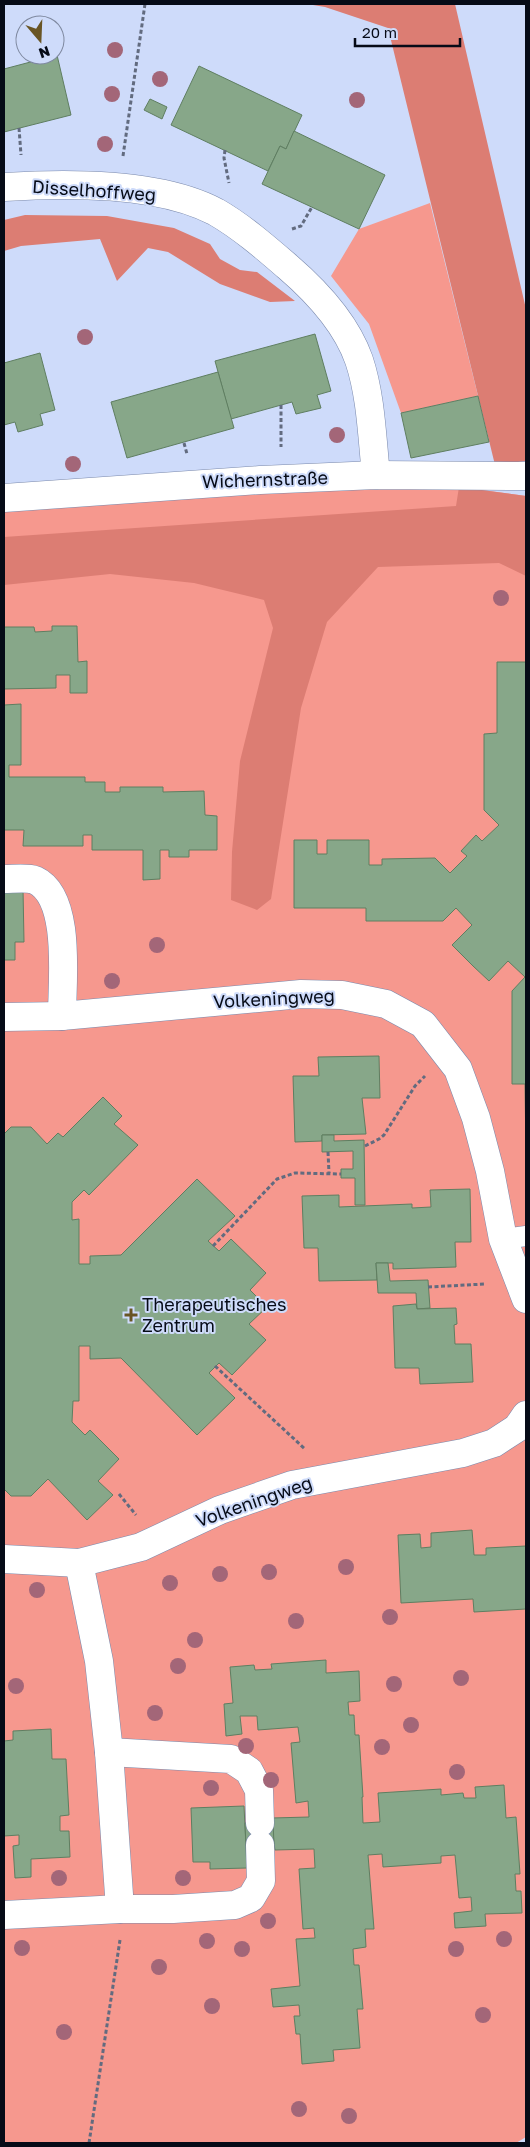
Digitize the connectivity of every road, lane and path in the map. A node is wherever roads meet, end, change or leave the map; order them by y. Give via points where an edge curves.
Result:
1 (145, 4) edge
2 (4, 187) edge
3 (125, 189) junction
4 (281, 405) dead end
5 (376, 475) junction
6 (526, 476) edge
7 (281, 479) junction
8 (4, 498) edge
9 (4, 879) edge
10 (4, 1016) edge
11 (62, 1016) junction
12 (447, 1055) junction
13 (365, 1146) dead end
14 (328, 1152) dead end
15 (329, 1173) junction
16 (341, 1174) dead end
17 (514, 1237) edge
18 (213, 1246) dead end
19 (428, 1287) dead end
20 (523, 1291) edge
21 (215, 1366) dead end
22 (526, 1415) edge
23 (322, 1480) junction
24 (4, 1559) edge
25 (79, 1563) junction
26 (109, 1752) junction
27 (120, 1909) junction
28 (4, 1915) edge
29 (89, 2143) edge

1 - 3 path via 123,150
2 - 3 street, Disselhoffweg
3 - 5 street, Disselhoffweg via 189,201 216,213 255,239 307,284 329,309 347,334 365,381
4 - 7 path
5 - 6 street, Wichernstraße
5 - 7 street, Wichernstraße
7 - 8 street, Wichernstraße
9 - 11 street via 34,879 46,887 53,902 61,922
10 - 11 street, Volkeningweg
11 - 12 street, Volkeningweg via 301,994 342,995 386,1004 423,1024
12 - 13 path via 414,1086 380,1139
12 - 17 street, Volkeningweg via 458,1070 476,1118 490,1171
14 - 15 path
15 - 16 path
15 - 18 path via 295,1173 277,1180
17 - 20 street, Volkeningweg
19 - 20 path
21 - 23 path via 319,1462
22 - 23 street, Volkeningweg via 517,1428 494,1443 463,1453
23 - 25 street, Volkeningweg via 292,1485 220,1510 140,1547
24 - 25 street, Volkeningweg
25 - 26 street via 99,1661
26 - 27 street
26 - 27 street via 231,1760 249,1771 259,1790 262,1881 250,1898 236,1905
27 - 28 street
27 - 29 path via 120,1944

